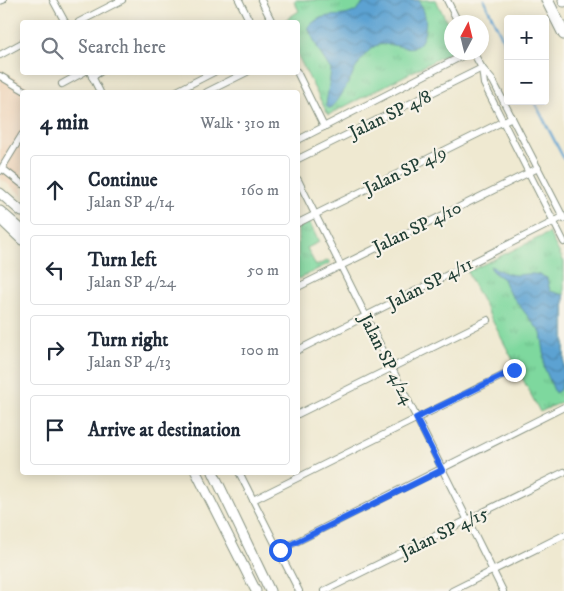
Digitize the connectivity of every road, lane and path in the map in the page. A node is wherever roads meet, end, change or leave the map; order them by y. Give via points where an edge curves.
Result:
1 (53, 0) edge
2 (122, 0) edge
3 (239, 0) edge
4 (261, 0) edge
5 (447, 0) edge
6 (547, 0) edge
7 (454, 15) edge
8 (63, 20) edge
9 (83, 20) edge
10 (249, 20) edge
11 (271, 20) edge
12 (564, 34) edge
13 (20, 44) edge
14 (0, 55) edge
15 (456, 60) edge
16 (477, 60) edge
17 (482, 68) junction
18 (78, 75) edge
19 (92, 75) edge
20 (208, 75) edge
21 (242, 75) edge
22 (298, 75) edge
23 (0, 76) edge
24 (62, 84) dead end
25 (24, 90) edge
26 (99, 90) edge
27 (178, 90) edge
28 (211, 90) edge
29 (512, 117) junction
30 (503, 121) junction
31 (324, 127) junction
32 (20, 139) edge
33 (300, 139) edge
34 (300, 158) edge
35 (1, 168) edge
36 (538, 168) junction
37 (529, 172) junction
38 (20, 182) edge
39 (300, 184) edge
40 (3, 195) edge
41 (20, 209) edge
42 (0, 210) edge
43 (315, 214) junction
44 (563, 218) edge
45 (0, 219) edge
46 (554, 221) junction
47 (300, 222) edge
48 (20, 228) edge
49 (20, 238) edge
50 (564, 242) edge
51 (340, 265) junction
52 (300, 286) edge
53 (365, 316) junction
54 (488, 320) dead end
55 (300, 349) edge
56 (391, 367) junction
57 (514, 370) dead end
58 (564, 408) edge
59 (300, 413) edge
60 (416, 418) junction
61 (442, 470) junction
62 (564, 472) edge
63 (198, 475) edge
64 (214, 475) edge
65 (240, 475) edge
66 (253, 500) junction
67 (467, 520) junction
68 (564, 535) edge
69 (280, 550) junction
70 (492, 570) junction
71 (256, 591) edge
72 (270, 591) edge
73 (299, 591) edge
74 (324, 591) edge
75 (452, 591) edge
76 (503, 591) edge

1 - 8 street
2 - 9 street
3 - 10 street
4 - 11 street
5 - 7 street
6 - 12 highway
13 - 14 street
15 - 31 street
16 - 17 street
17 - 29 street via 494,81
17 - 30 street via 484,84
17 - 34 street, Jalan SP 4/8
18 - 24 street
19 - 26 street
20 - 27 street
21 - 28 street
22 - 31 street
23 - 25 street
29 - 30 street, Jalan SP 4/9
29 - 36 street
30 - 37 street
30 - 43 street, Jalan SP 4/9
31 - 33 street
32 - 35 street
35 - 38 street
36 - 37 street, Jalan SP 4/10
36 - 44 street
37 - 46 street
37 - 51 street, Jalan SP 4/10
39 - 43 street, Jalan SP 4/24
40 - 41 main road
42 - 48 main road
43 - 47 street, Jalan SP 4/9
43 - 51 street, Jalan SP 4/24
44 - 46 street, Jalan SP 4/11
45 - 49 main road
46 - 50 street
46 - 53 street, Jalan SP 4/11
51 - 52 street, Jalan SP 4/10
51 - 53 street, Jalan SP 4/24
53 - 55 street, Jalan SP 4/11
53 - 56 street, Jalan SP 4/24
54 - 56 street
56 - 59 street
56 - 60 street, Jalan SP 4/24
57 - 60 street
58 - 61 street
60 - 61 street, Jalan SP 4/24
60 - 66 street
61 - 67 street, Jalan SP 4/24
61 - 69 street
62 - 67 street, Jalan SP 4/15
63 - 71 main road
64 - 72 main road
65 - 66 street
66 - 69 street
67 - 70 street, Jalan SP 4/24
67 - 74 street, Jalan SP 4/15
68 - 70 street
69 - 73 street
70 - 75 street
70 - 76 street, Jalan SP 4/24

